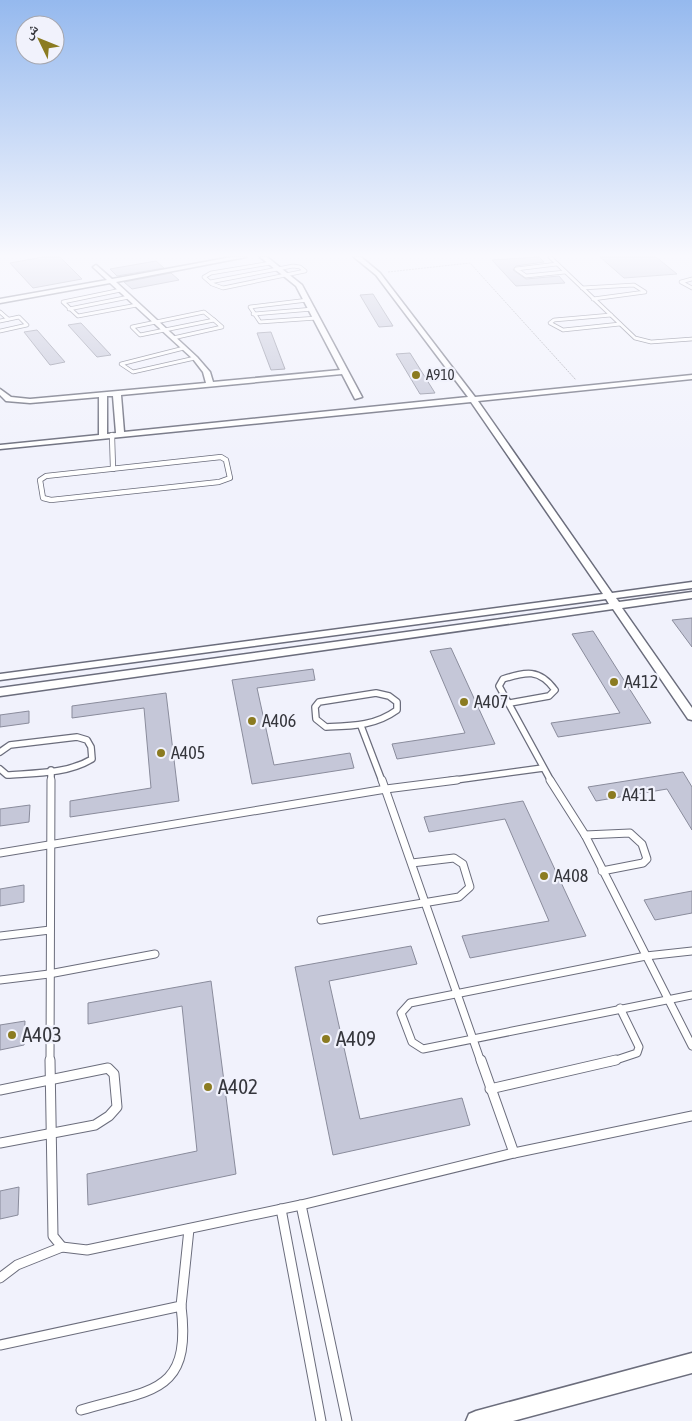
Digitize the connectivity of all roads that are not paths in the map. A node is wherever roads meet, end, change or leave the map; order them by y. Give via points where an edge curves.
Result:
1 (26, 323) edge
2 (150, 323) edge
3 (157, 323) edge
4 (197, 323) edge
5 (218, 323) edge
6 (320, 323) edge
7 (416, 323) edge
8 (551, 323) edge
9 (620, 324) joint
10 (164, 330) junction
11 (0, 331) edge
12 (173, 338) junction
13 (692, 339) edge
14 (184, 348) junction
15 (195, 358) junction
16 (345, 372) junction
17 (692, 377) edge
18 (210, 384) junction
19 (0, 391) edge
20 (117, 393) junction
21 (103, 394) junction
22 (358, 397) dead end
23 (474, 400) junction
24 (116, 435) junction
25 (104, 436) junction
26 (0, 447) edge
27 (113, 468) junction
28 (692, 585) edge
29 (692, 595) edge
30 (609, 596) junction
31 (616, 606) junction
32 (0, 677) edge
33 (0, 692) edge
34 (510, 703) junction
35 (692, 716) edge
36 (361, 726) junction
37 (0, 752) edge
38 (543, 768) junction
39 (0, 769) edge
40 (51, 770) junction
41 (386, 789) junction
42 (585, 835) junction
43 (49, 845) junction
44 (0, 853) edge
45 (412, 863) junction
46 (602, 871) junction
47 (426, 902) junction
48 (321, 920) dead end
49 (50, 930) junction
50 (0, 936) edge
51 (692, 951) edge
52 (155, 954) dead end
53 (646, 956) junction
54 (48, 974) junction
55 (0, 980) edge
56 (458, 994) junction
57 (692, 996) edge
58 (669, 999) junction
59 (620, 1008) junction
60 (473, 1041) junction
61 (692, 1046) edge
62 (51, 1081) junction
63 (490, 1089) junction
64 (0, 1090) edge
65 (692, 1116) edge
66 (52, 1134) junction
67 (0, 1143) edge
68 (514, 1153) junction
69 (301, 1205) junction
70 (281, 1209) junction
71 (189, 1229) junction
72 (62, 1247) junction
73 (0, 1278) edge
74 (181, 1306) junction
75 (0, 1344) edge
76 (692, 1363) edge
77 (81, 1410) dead end
78 (321, 1421) edge
79 (347, 1421) edge
80 (476, 1421) edge

1 - 11 lane
2 - 10 lane via 132,327 140,335
3 - 10 street
4 - 10 lane
5 - 12 lane via 222,327
6 - 16 street
7 - 23 street
8 - 9 lane via 563,330
9 - 13 lane via 643,341
10 - 12 street
12 - 14 street
14 - 15 street
14 - 15 lane via 121,364 133,372
15 - 18 street via 206,372
16 - 18 street
16 - 22 street
17 - 23 street
18 - 20 street
19 - 21 street via 2,395 18,401
20 - 21 street
20 - 24 street
21 - 25 street
23 - 24 street
23 - 30 street
24 - 25 street
24 - 27 lane
25 - 26 street
27 - 27 lane via 220,457 226,460 230,478 219,482 51,500 43,498 40,480 46,476
28 - 30 street
29 - 31 street
30 - 31 street
30 - 32 street
31 - 33 street
31 - 35 street
34 - 34 lane via 549,696 555,690 546,678 526,672 502,680 499,686
34 - 38 lane
36 - 36 lane via 326,727 316,719 315,708 320,702 376,693 397,702 398,710 386,720
36 - 41 lane
37 - 40 lane via 10,745 77,737 87,740 92,759 75,767
38 - 41 lane
38 - 42 lane
39 - 40 lane via 7,775
40 - 43 lane
41 - 43 lane
41 - 45 lane
42 - 46 lane
42 - 46 lane via 630,833 646,850 647,859 643,863
43 - 44 lane
43 - 49 lane
45 - 47 lane
45 - 47 lane via 454,858 463,864 470,887 459,897
46 - 53 lane
47 - 48 lane
47 - 56 lane
49 - 50 lane
49 - 54 lane
51 - 53 lane
52 - 54 lane
53 - 56 lane
53 - 58 lane
54 - 55 lane
54 - 62 lane
56 - 60 lane
56 - 60 lane via 410,1003 401,1013 412,1042 423,1049
57 - 58 lane
58 - 59 lane
58 - 61 lane
59 - 60 lane
59 - 63 lane via 639,1046 637,1054
60 - 63 lane
62 - 64 lane
62 - 66 lane
62 - 66 lane via 108,1068 114,1074 117,1107 95,1125
63 - 68 lane
65 - 68 lane
66 - 67 lane
66 - 72 lane via 53,1236
68 - 69 lane
69 - 70 lane
69 - 79 lane
70 - 71 lane
70 - 78 lane
71 - 72 lane via 87,1250
71 - 74 lane
72 - 73 lane via 17,1265
74 - 75 lane
74 - 77 lane via 186,1341 181,1362 168,1380 158,1387
76 - 80 street

